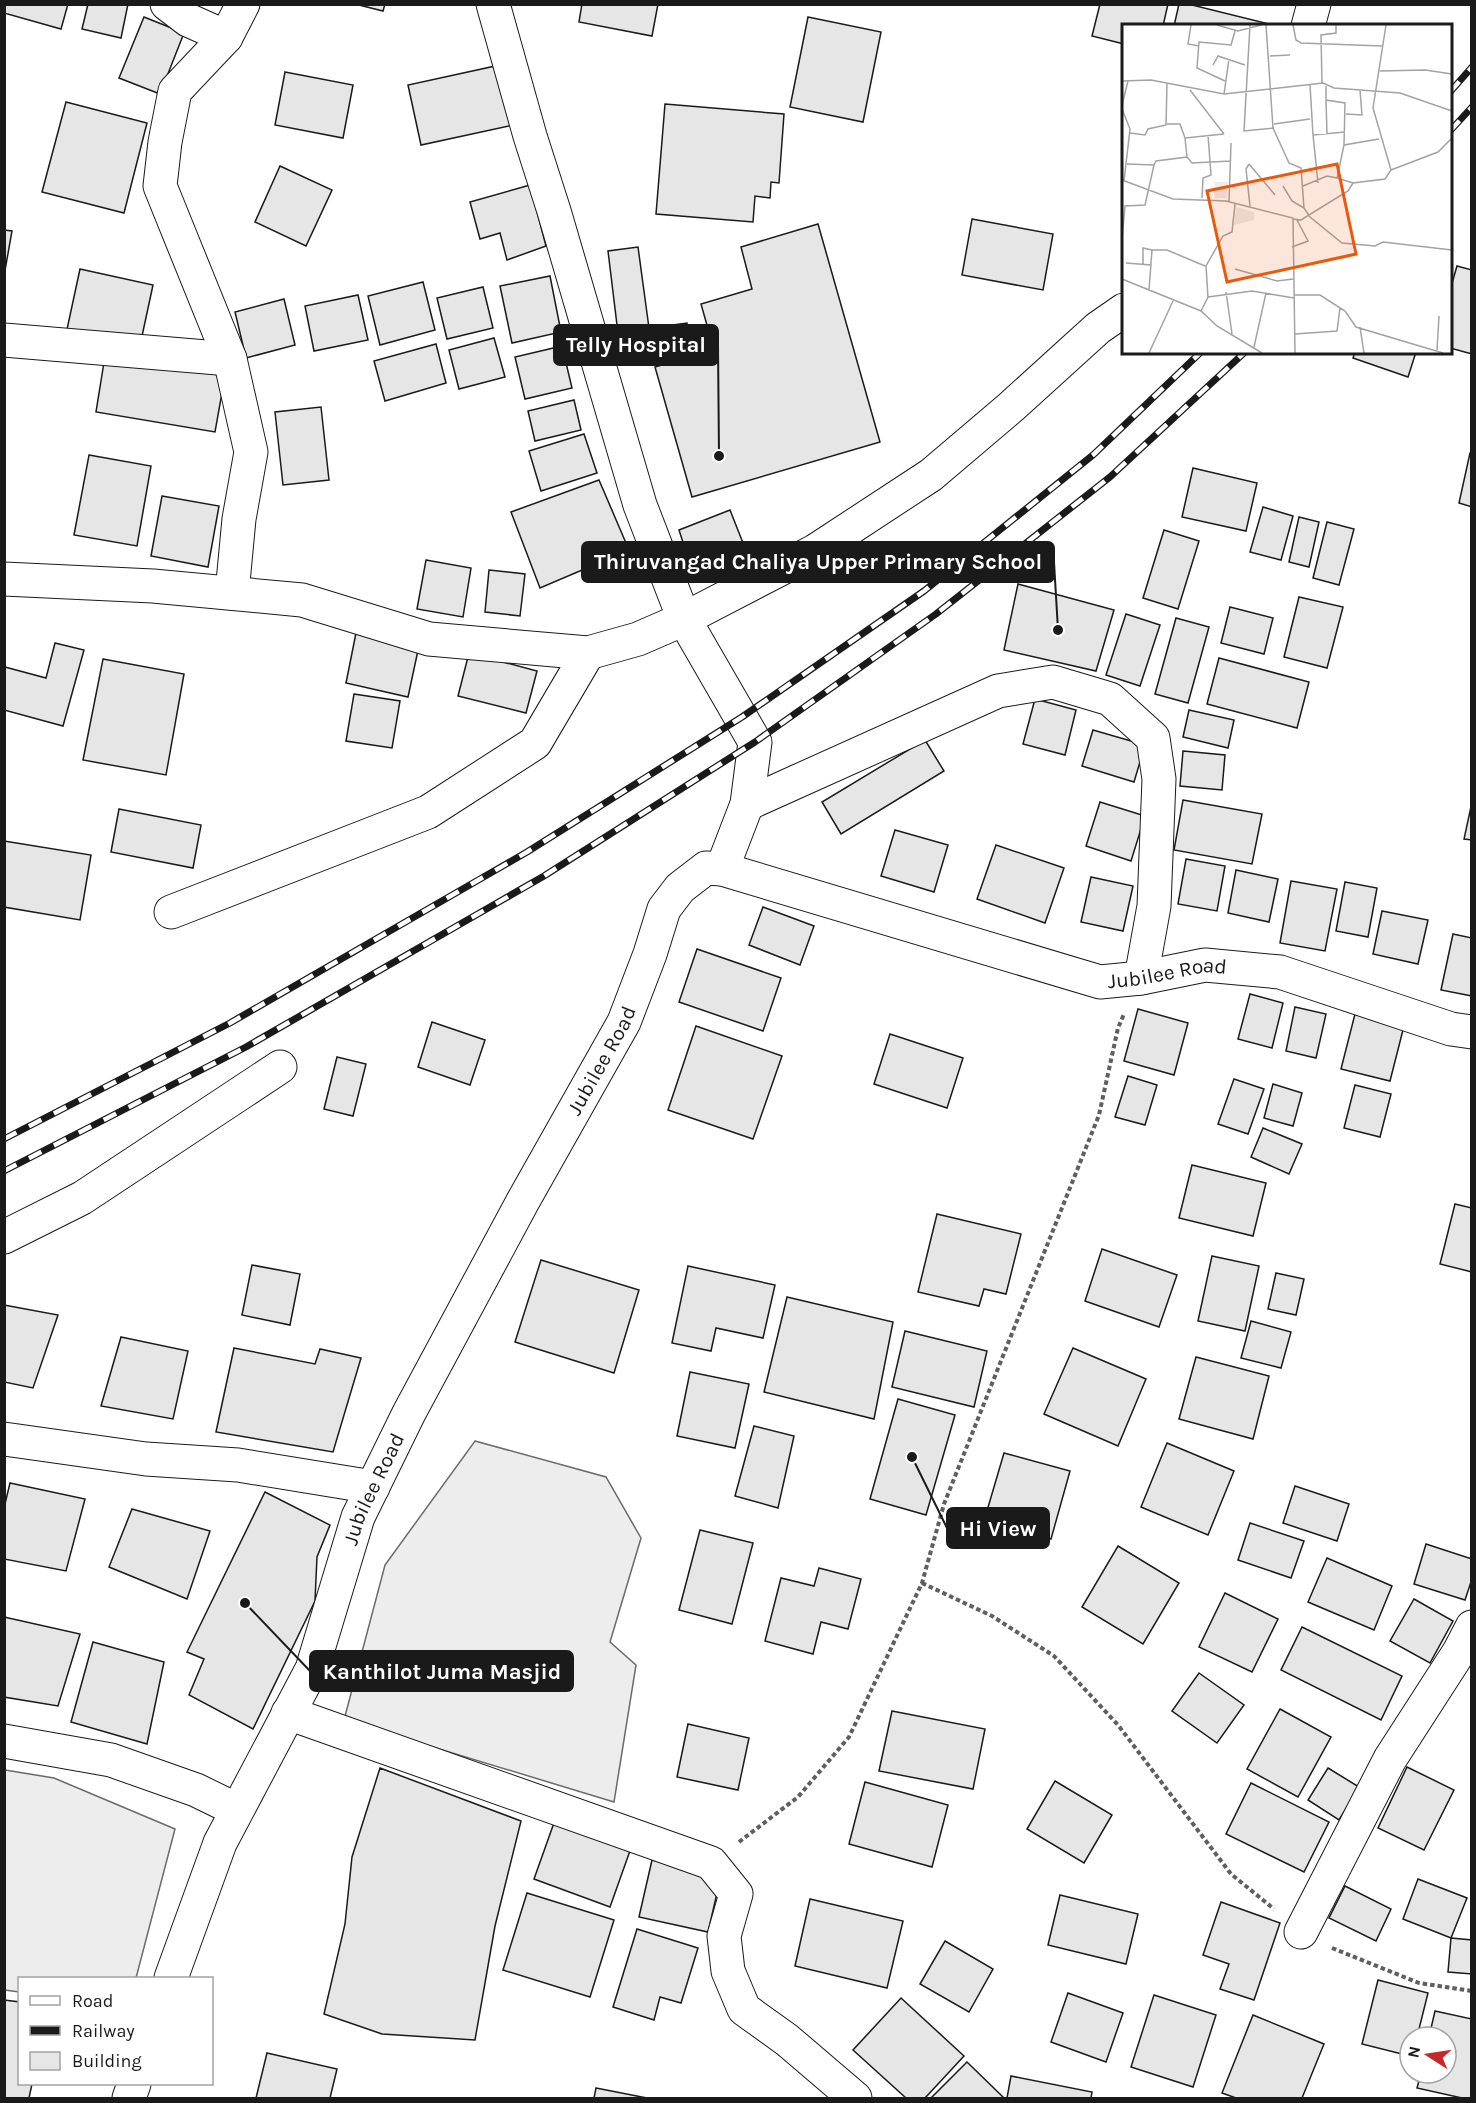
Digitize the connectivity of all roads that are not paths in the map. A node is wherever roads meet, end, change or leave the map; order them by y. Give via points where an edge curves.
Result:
1 (167, 4) edge
2 (243, 4) edge
3 (493, 4) edge
4 (1314, 4) edge
5 (1309, 24) edge
6 (226, 37) junction
7 (1122, 311) edge
8 (4, 340) edge
9 (231, 359) junction
10 (4, 579) edge
11 (232, 593) junction
12 (684, 619) junction
13 (588, 653) junction
14 (747, 804) junction
15 (722, 869) junction
16 (171, 912) dead end
17 (1141, 978) junction
18 (1472, 1032) edge
19 (280, 1067) dead end
20 (4, 1237) edge
21 (4, 1439) edge
22 (373, 1487) junction
23 (1472, 1627) edge
24 (288, 1713) junction
25 (4, 1741) edge
26 (237, 1810) junction
27 (1301, 1932) road end
28 (171, 1977) edge
29 (855, 2098) edge

1 - 6 street via 188,20
2 - 6 street
3 - 12 street via 640,505
4 - 5 street
6 - 9 street via 175,91 160,186
7 - 12 street via 931,475 815,550
8 - 9 street
9 - 11 street via 251,452
10 - 11 street
11 - 13 street via 302,600 429,639
12 - 13 street via 638,639
12 - 14 street via 755,741
13 - 16 street via 535,743 428,812
14 - 15 street
14 - 17 street via 998,691 1053,682 1110,699 1153,738 1159,779 1154,906
15 - 17 street, Jubilee Road via 1100,982
15 - 22 street, Jubilee Road via 706,868 680,888 664,909 624,1022 523,1201
17 - 18 street, Jubilee Road via 1205,965 1280,972 1451,1029
19 - 20 street via 82,1198
21 - 22 street via 146,1460 238,1465
22 - 24 street, Jubilee Road via 358,1518 312,1669
23 - 27 street via 1390,1759
24 - 26 street, Jubilee Road
24 - 29 street via 711,1863 736,1894 724,1936 728,1971 744,2009
25 - 26 street via 111,1760
26 - 28 street, Jubilee Road via 220,1843

